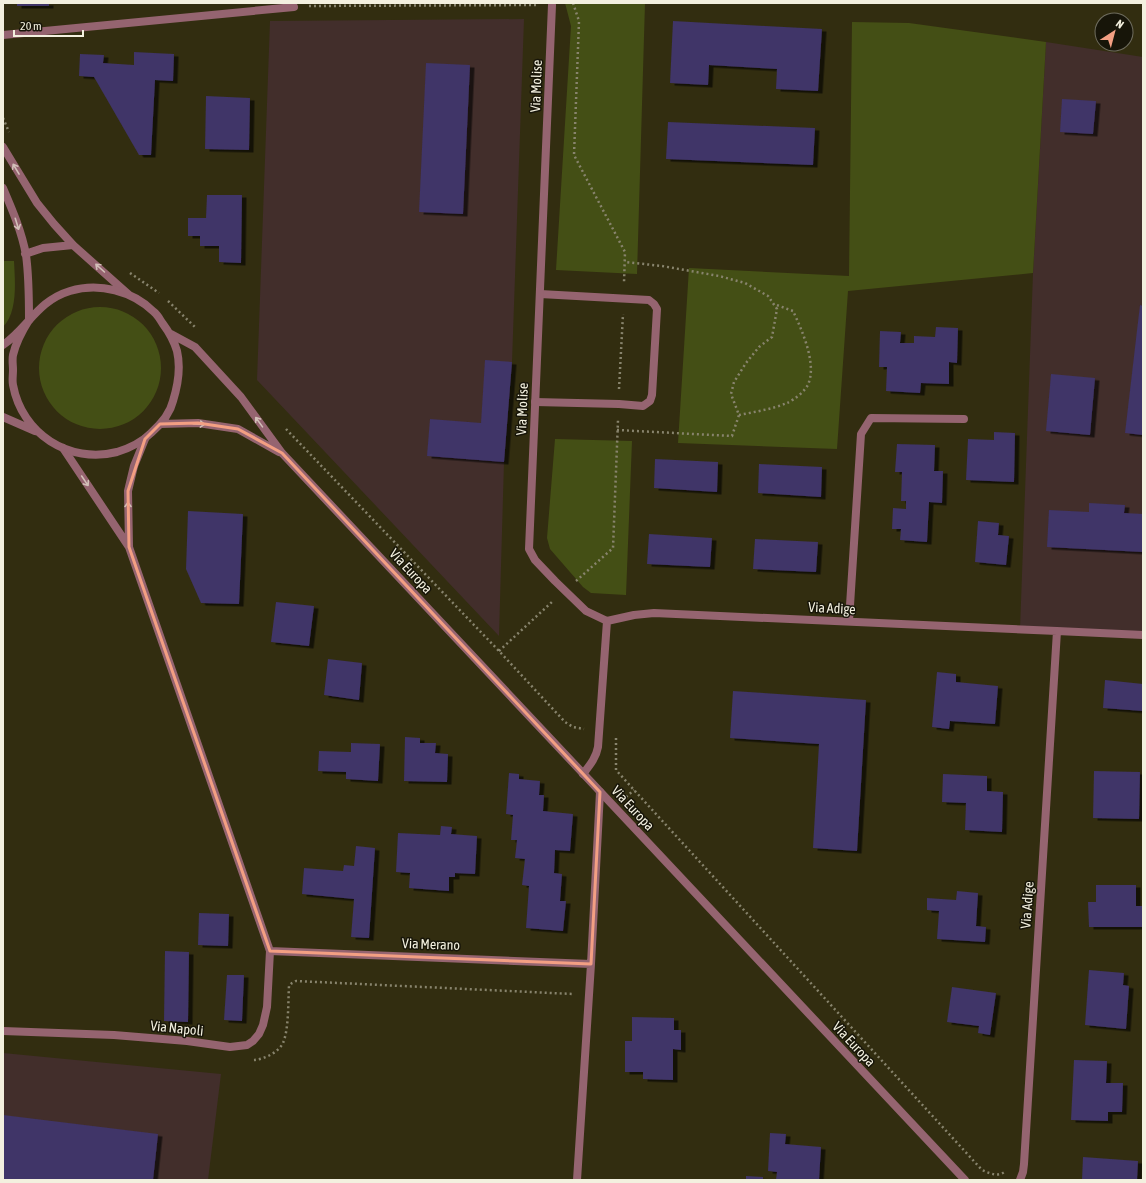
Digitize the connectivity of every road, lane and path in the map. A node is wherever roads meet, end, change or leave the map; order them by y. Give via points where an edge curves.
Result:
1 (573, 3) edge
2 (451, 4) edge
3 (552, 5) joint
4 (294, 6) joint
5 (3, 34) edge
6 (3, 118) edge
7 (12, 136) dead end
8 (3, 147) edge
9 (3, 188) edge
10 (73, 245) junction
11 (25, 254) junction
12 (625, 262) junction
13 (130, 272) dead end
14 (128, 294) junction
15 (160, 294) dead end
16 (540, 294) junction
17 (623, 298) junction
18 (166, 299) dead end
19 (773, 304) junction
20 (29, 320) junction
21 (197, 330) dead end
22 (171, 334) junction
23 (3, 345) edge
24 (536, 402) junction
25 (619, 404) junction
26 (739, 416) junction
27 (3, 418) edge
28 (964, 419) dead end
29 (160, 424) junction
30 (285, 428) dead end
31 (618, 430) junction
32 (38, 432) junction
33 (145, 439) junction
34 (63, 448) junction
35 (282, 453) junction
36 (128, 547) junction
37 (565, 591) junction
38 (607, 621) junction
39 (849, 622) junction
40 (1057, 631) junction
41 (1143, 635) edge
42 (499, 651) junction
43 (599, 730) junction
44 (583, 774) junction
45 (600, 792) junction
46 (270, 951) junction
47 (591, 964) junction
48 (589, 995) junction
49 (3, 1031) edge
50 (248, 1060) dead end
51 (1021, 1176) edge
52 (576, 1180) edge
53 (965, 1180) edge

1 - 12 path via 579,21 574,155 625,252
2 - 3 path
2 - 4 path
3 - 16 street, Via Molise
4 - 5 street
6 - 7 path
10 -> 8 street via 38,203
9 -> 11 street via 16,220
10 - 11 street via 43,248
14 -> 10 street
11 - 20 street
12 - 17 path
12 - 19 path via 719,276 744,283 768,296
13 - 15 path
14 - 20 street via 109,288 70,291 54,298
14 - 22 street via 143,302 155,313
16 - 17 street
16 - 24 street, Via Molise
17 - 25 path
17 - 25 street via 648,300 657,309 650,401 643,406
18 - 21 path
19 - 26 path via 777,309 772,337 750,357 734,382 731,394
19 - 26 path via 793,312 803,332 811,364 809,383 798,396 787,403
20 - 23 street
20 - 32 street via 19,337 13,356 12,384 26,419
22 - 29 street via 177,351 178,384 172,406
35 -> 22 street, Via Europa via 241,397 195,348
24 - 25 street
24 - 37 street, Via Molise via 529,549
25 - 31 path
26 - 31 path via 732,436
27 - 32 street
28 - 39 street via 871,418 861,434
29 - 33 street
29 -> 35 street, Via Europa via 198,423 238,429
30 - 42 path
31 - 37 path via 613,548
32 - 34 street
33 - 34 street via 126,449 106,454 84,454
36 -> 33 street via 128,491 134,466
34 -> 36 street
35 - 44 street, Via Europa
36 - 46 street
37 - 38 street, Via Molise via 586,611
37 - 42 path
38 - 39 street, Via Adige via 654,613
38 - 43 street
39 - 40 street, Via Adige
40 - 41 street, Via Adige
40 - 51 street, Via Adige
42 - 43 path via 565,722 572,727
43 - 44 street via 596,755
43 - 51 path via 612,731 616,734 616,770 620,775 982,1170 998,1175 1008,1170
44 - 45 street, Via Europa
45 - 47 street
45 - 53 street, Via Europa
46 - 47 street, Via Merano
46 - 49 street, Via Napoli via 268,1007 259,1034 247,1045 230,1047 114,1035
47 - 48 street
48 - 50 path via 296,981 289,986 286,1033 282,1044 266,1057
48 - 52 street

